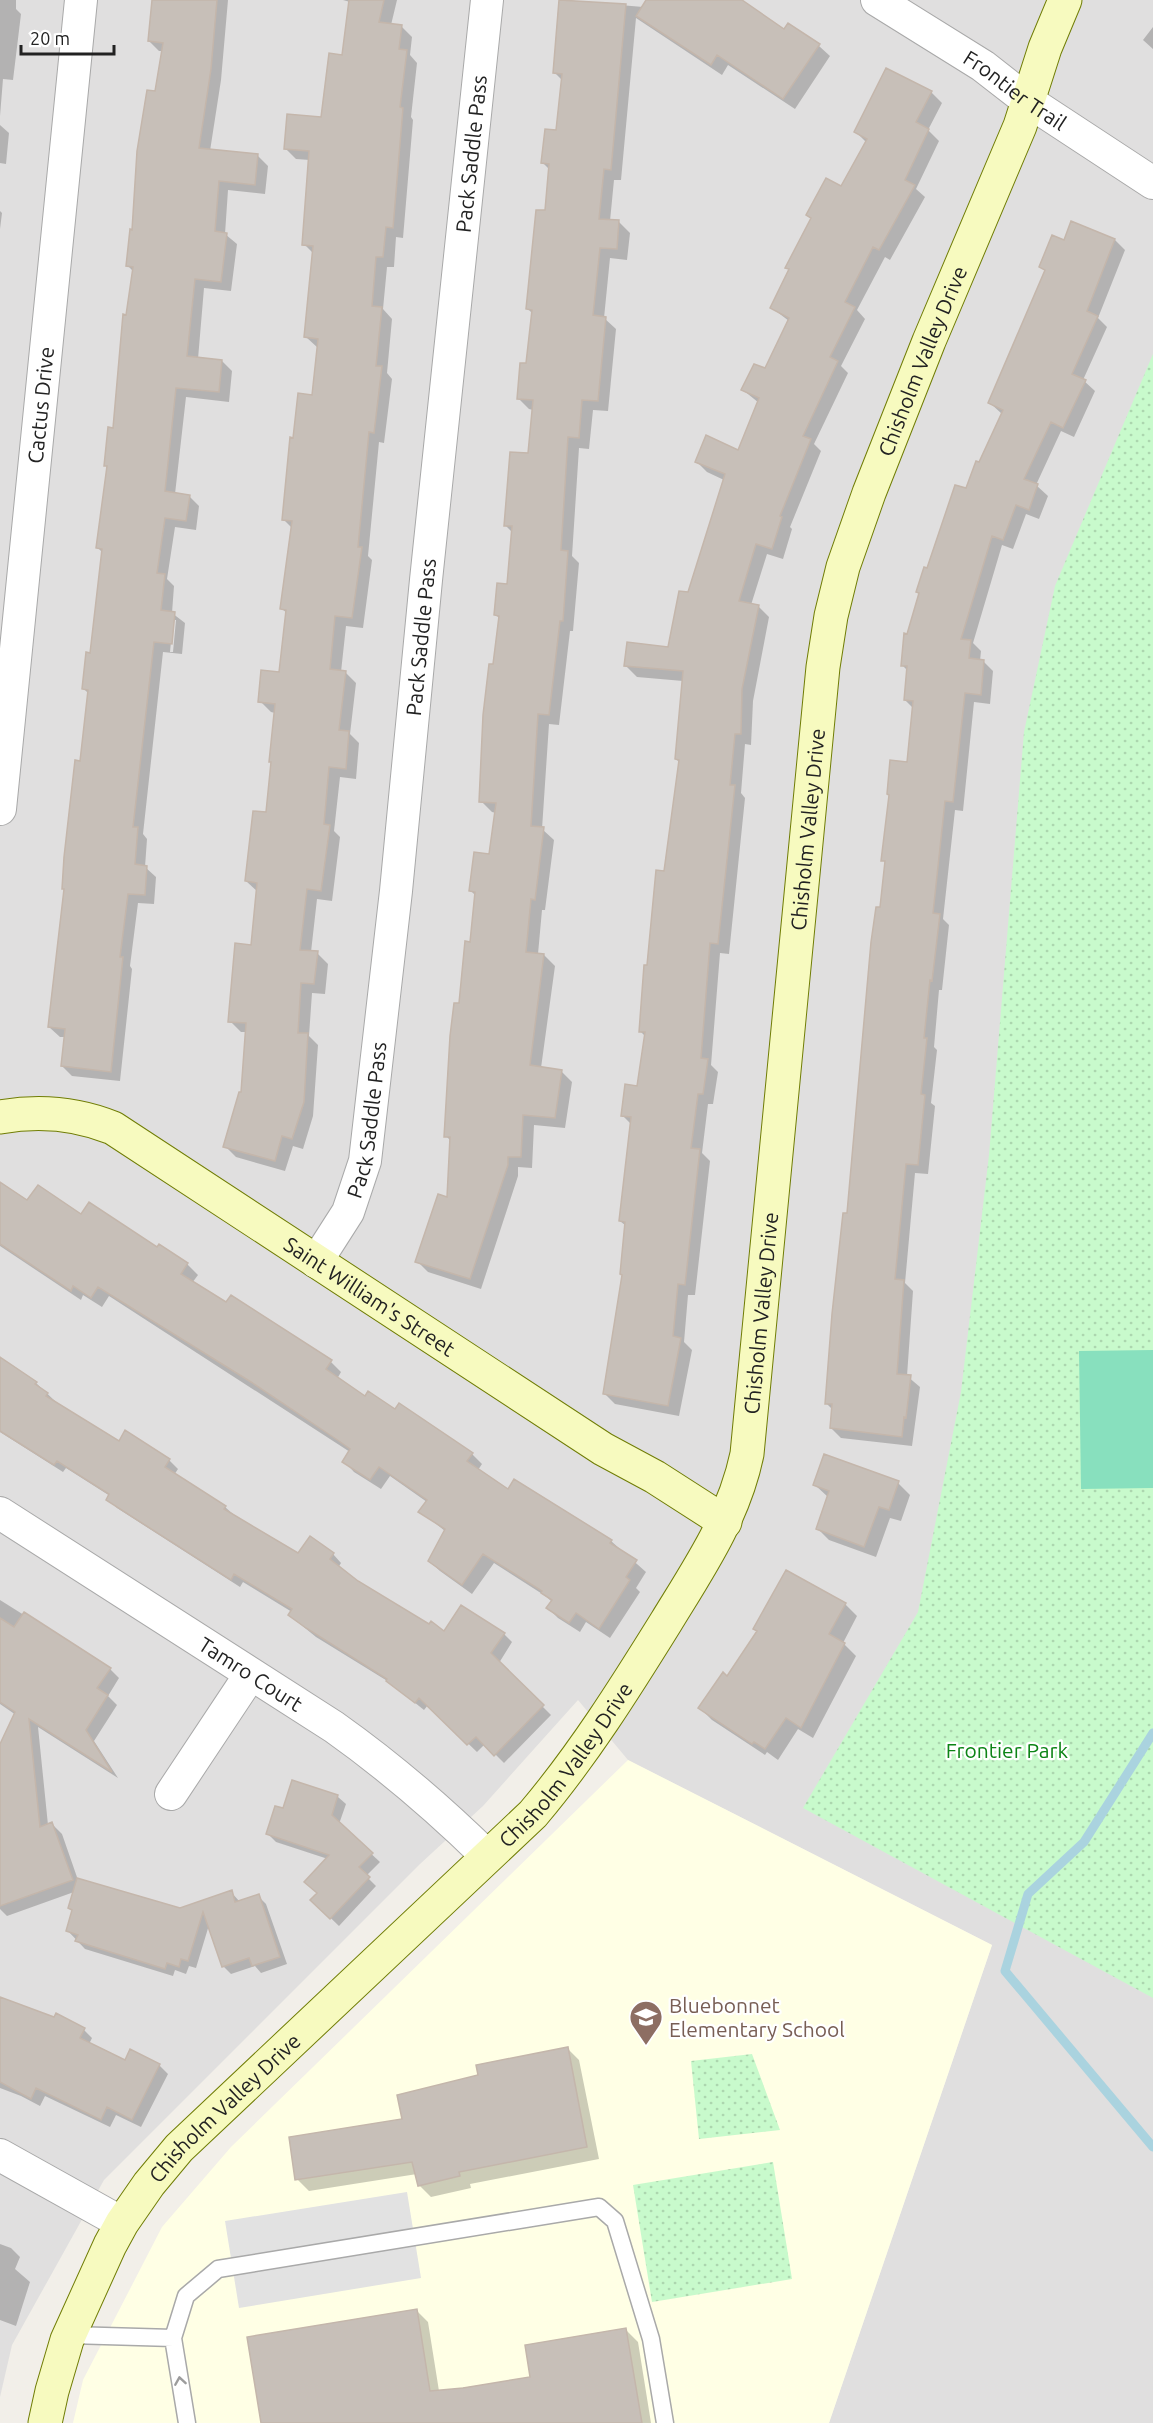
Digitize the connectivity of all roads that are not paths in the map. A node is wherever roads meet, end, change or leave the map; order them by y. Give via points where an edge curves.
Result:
1 (81, 0) edge
2 (487, 0) edge
3 (877, 0) edge
4 (1065, 0) edge
5 (1028, 101) junction
6 (1153, 183) edge
7 (0, 809) edge
8 (0, 1117) edge
9 (316, 1262) junction
10 (0, 1513) edge
11 (725, 1522) junction
12 (250, 1675) junction
13 (171, 1794) dead end
14 (488, 1856) junction
15 (0, 2155) edge
16 (122, 2223) junction
17 (69, 2335) junction
18 (173, 2338) junction
19 (45, 2423) edge
20 (187, 2423) edge
21 (665, 2423) edge

1 - 7 street, Cactus Drive
2 - 9 street, Pack Saddle Pass via 365,1161 348,1212
3 - 5 street, Frontier Trail via 983,66
4 - 5 street, Chisholm Valley Drive
5 - 6 street, Frontier Trail
5 - 11 street, Chisholm Valley Drive via 869,493 831,616 747,1454
8 - 9 street, Saint William's Street via 40,1112 68,1115 112,1128
9 - 11 street, Saint William's Street via 603,1449
10 - 12 street, Tamro Court
11 - 14 street, Chisholm Valley Drive via 649,1650 562,1780
12 - 13 street
12 - 14 street, Tamro Court via 375,1756
14 - 16 street, Chisholm Valley Drive via 179,2148
15 - 16 street
16 - 17 street, Chisholm Valley Drive
17 - 18 lane
17 - 19 street, Chisholm Valley Drive
20 -> 18 lane
18 - 21 lane via 186,2296 218,2270 599,2207 615,2221 651,2339

